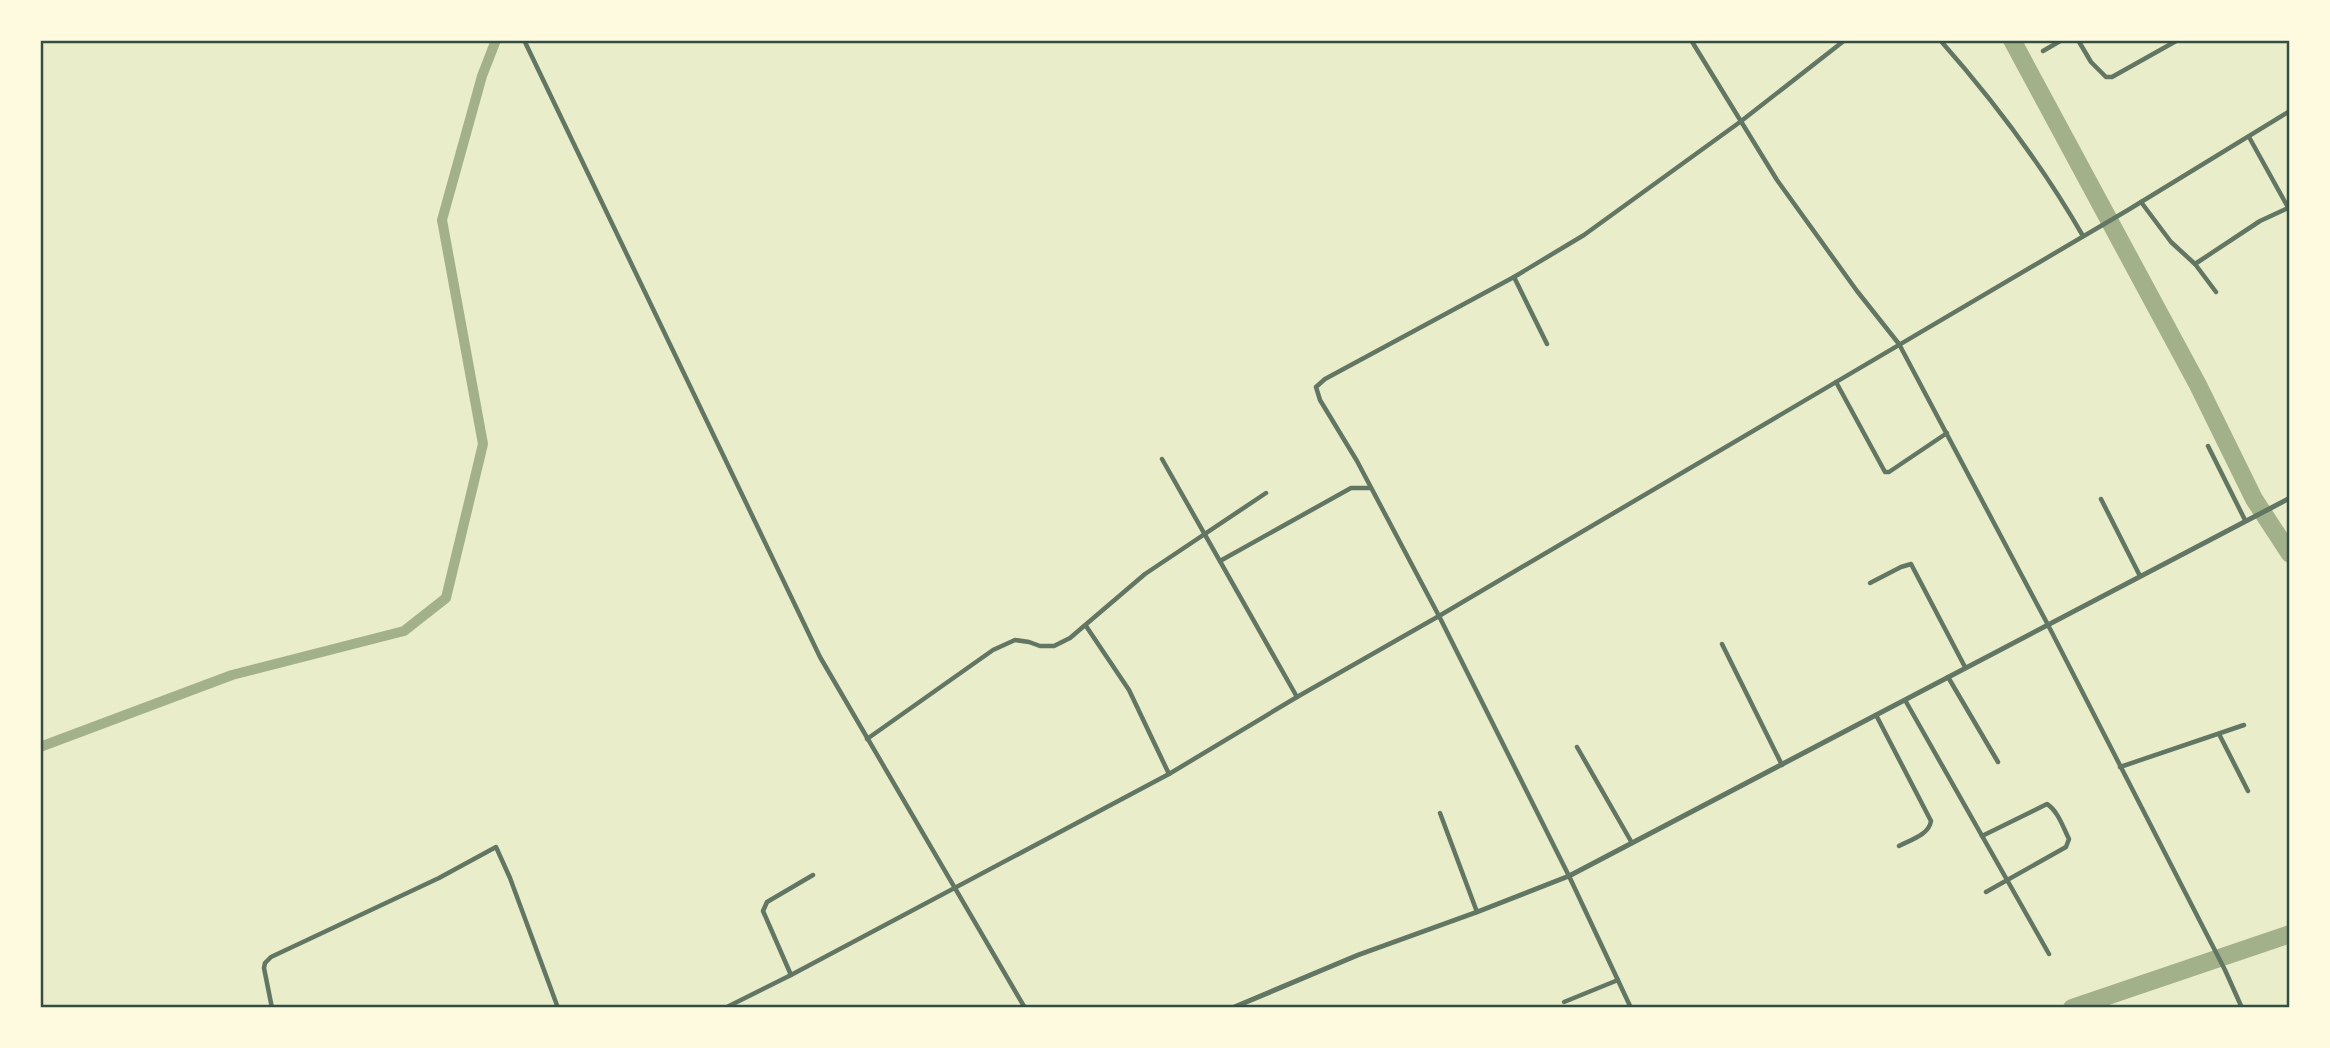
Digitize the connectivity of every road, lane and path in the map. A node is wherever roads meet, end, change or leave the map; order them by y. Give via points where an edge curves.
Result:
1 (524, 40) edge
2 (1691, 40) edge
3 (1845, 40) edge
4 (1940, 40) edge
5 (2062, 40) edge
6 (2078, 40) edge
7 (2178, 40) edge
8 (2043, 51) dead end
9 (2290, 111) edge
10 (1740, 122) junction
11 (2249, 137) junction
12 (2141, 202) junction
13 (2289, 209) edge
14 (2082, 236) junction
15 (2195, 264) junction
16 (1514, 277) junction
17 (2216, 292) dead end
18 (1548, 344) dead end
19 (1899, 344) junction
20 (1836, 382) junction
21 (1947, 433) junction
22 (2208, 446) dead end
23 (1162, 458) dead end
24 (1371, 488) junction
25 (1266, 493) dead end
26 (2290, 498) edge
27 (2101, 499) dead end
28 (2247, 519) junction
29 (1205, 535) junction
30 (1220, 562) junction
31 (2140, 576) junction
32 (1870, 583) dead end
33 (1439, 616) junction
34 (2048, 623) junction
35 (1086, 625) junction
36 (1722, 645) dead end
37 (1965, 667) junction
38 (1948, 676) junction
39 (1297, 697) junction
40 (1904, 699) junction
41 (1876, 714) junction
42 (2244, 725) dead end
43 (2219, 734) junction
44 (867, 739) junction
45 (1577, 747) dead end
46 (1998, 762) dead end
47 (1782, 765) junction
48 (2120, 767) junction
49 (1169, 774) junction
50 (2248, 791) dead end
51 (1440, 813) dead end
52 (1982, 836) junction
53 (1633, 844) junction
54 (1899, 846) dead end
55 (813, 875) dead end
56 (1569, 876) junction
57 (2007, 880) junction
58 (954, 889) junction
59 (1986, 892) dead end
60 (1478, 912) junction
61 (2049, 954) dead end
62 (791, 975) junction
63 (1618, 980) junction
64 (1564, 1002) dead end
65 (2241, 1006) edge
66 (272, 1008) edge
67 (558, 1008) edge
68 (725, 1008) edge
69 (1025, 1008) edge
70 (1232, 1008) edge
71 (1631, 1008) edge
72 (2232, 1008) edge

1 - 44 street via 775,566
2 - 10 street
3 - 10 street
4 - 14 street via 2037,162
5 - 8 street
6 - 7 street via 2091,62 2112,78
9 - 11 street
10 - 16 street via 1584,236
10 - 19 street via 1813,230
11 - 12 street
11 - 13 street
12 - 14 street
12 - 15 street via 2171,242
13 - 15 street via 2260,221
14 - 19 street
15 - 17 street
16 - 18 street
16 - 24 street via 1316,387
19 - 20 street
19 - 21 street
20 - 21 street via 1885,472
20 - 33 street
21 - 34 street
22 - 28 street
23 - 29 street
24 - 30 street via 1352,488
24 - 33 street
25 - 29 street
26 - 28 street
27 - 31 street
28 - 31 street
29 - 30 street
29 - 35 street via 1145,574
30 - 39 street
31 - 34 street
32 - 37 street via 1911,564
33 - 39 street
33 - 56 street
34 - 37 street
34 - 48 street
35 - 44 street via 1054,646 1015,640 993,650
35 - 49 street via 1129,690
36 - 47 street
37 - 38 street
38 - 40 street
38 - 46 street
39 - 49 street
40 - 41 street
40 - 52 street
41 - 47 street
41 - 54 street via 1930,816 1926,831
42 - 43 street
43 - 48 street
43 - 50 street
44 - 58 street
45 - 53 street
47 - 53 street
48 - 65 street
49 - 58 street
51 - 60 street
52 - 57 street
52 - 57 street via 2047,804 2059,819 2069,839 2066,847
53 - 56 street
55 - 62 street via 767,902 763,911
56 - 60 street
56 - 63 street
57 - 59 street
57 - 61 street
58 - 62 street
58 - 69 street
60 - 70 street via 1358,955
62 - 68 street
63 - 64 street
63 - 71 street
65 - 72 street
66 - 67 street via 264,968 271,957 496,847

